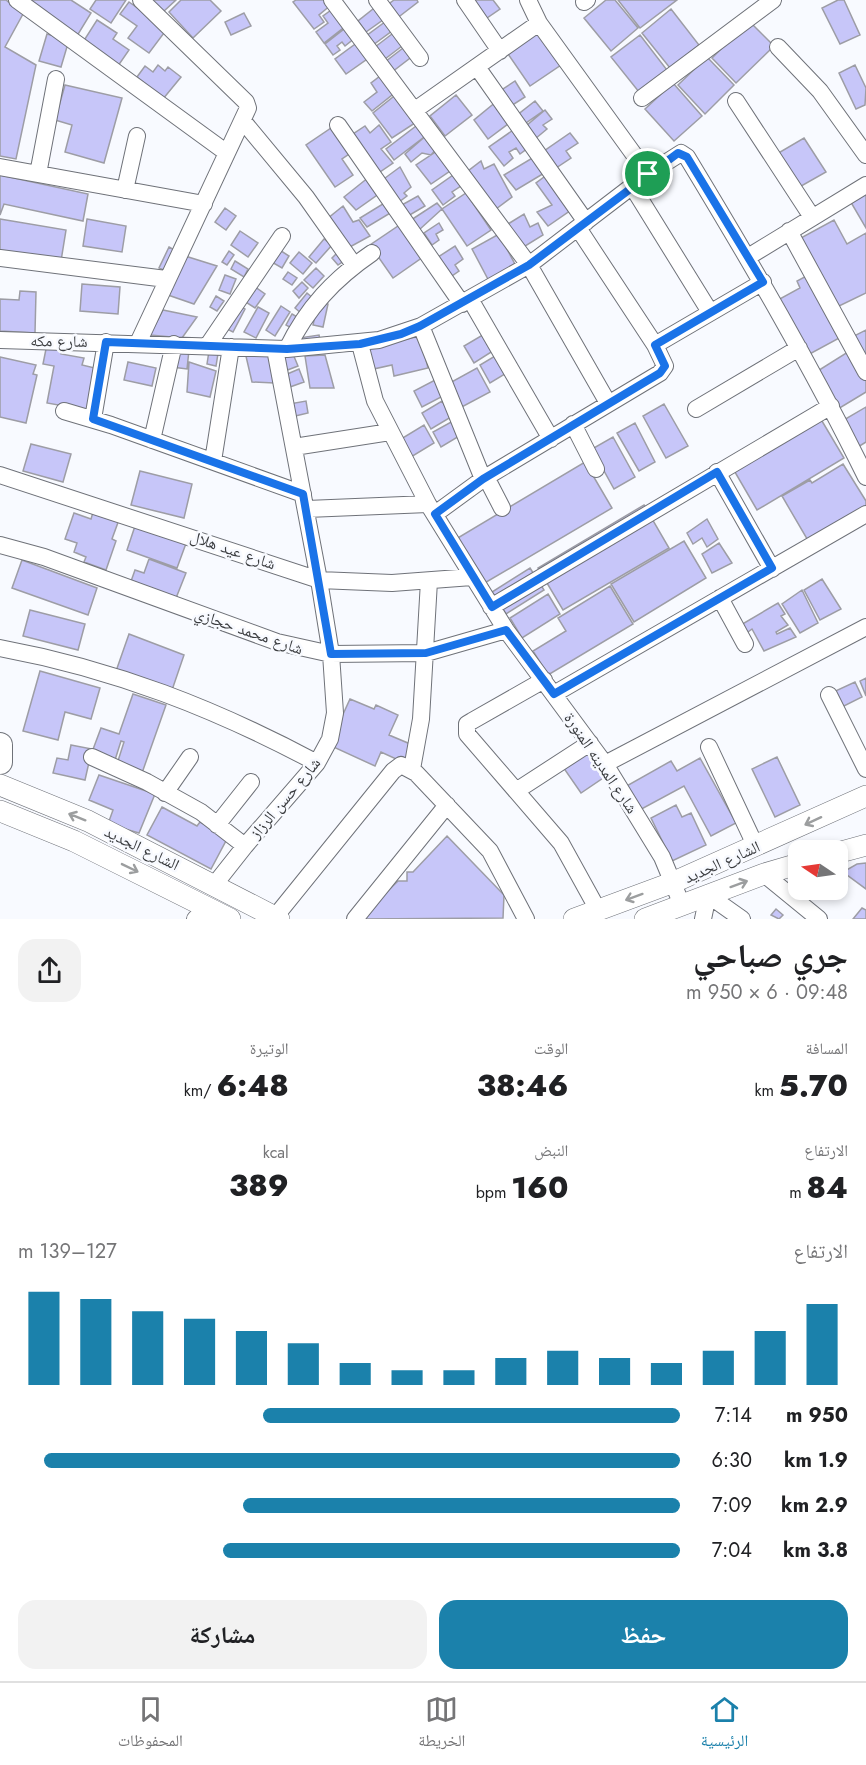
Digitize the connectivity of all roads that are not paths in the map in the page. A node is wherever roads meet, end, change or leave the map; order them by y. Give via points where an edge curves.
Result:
1 (17, 0) edge
2 (141, 0) edge
3 (332, 0) edge
4 (377, 0) edge
5 (465, 0) edge
6 (528, 0) edge
7 (773, 0) edge
8 (539, 23) junction
9 (778, 47) dead end
10 (500, 51) junction
11 (420, 58) dead end
12 (477, 67) junction
13 (56, 79) dead end
14 (642, 98) dead end
15 (736, 101) dead end
16 (415, 110) junction
17 (243, 122) junction
18 (338, 125) dead end
19 (137, 136) dead end
20 (227, 153) junction
21 (866, 155) edge
22 (0, 167) edge
23 (38, 174) junction
24 (648, 174) junction
25 (866, 185) edge
26 (632, 186) junction
27 (125, 190) junction
28 (204, 204) junction
29 (812, 216) junction
30 (582, 225) junction
31 (789, 231) junction
32 (282, 236) dead end
33 (372, 254) dead end
34 (747, 257) junction
35 (0, 258) edge
36 (354, 265) junction
37 (529, 265) junction
38 (166, 279) junction
39 (763, 282) junction
40 (466, 301) junction
41 (710, 312) junction
42 (420, 326) junction
43 (0, 340) edge
44 (106, 342) junction
45 (138, 343) junction
46 (174, 344) junction
47 (360, 344) junction
48 (208, 345) junction
49 (655, 345) junction
50 (231, 347) junction
51 (799, 348) junction
52 (281, 349) junction
53 (866, 372) edge
54 (608, 403) junction
55 (831, 405) junction
56 (696, 409) dead end
57 (64, 411) dead end
58 (93, 419) junction
59 (573, 424) junction
60 (390, 432) junction
61 (550, 439) junction
62 (152, 440) junction
63 (294, 447) junction
64 (213, 461) junction
65 (596, 469) dead end
66 (717, 472) junction
67 (0, 475) edge
68 (866, 477) edge
69 (484, 478) junction
70 (305, 501) junction
71 (502, 508) dead end
72 (431, 509) junction
73 (866, 514) edge
74 (0, 545) edge
75 (772, 568) junction
76 (472, 577) junction
77 (320, 580) junction
78 (429, 581) junction
79 (720, 598) junction
80 (492, 607) junction
81 (866, 627) edge
82 (506, 630) junction
83 (745, 644) dead end
84 (0, 648) edge
85 (426, 653) junction
86 (331, 654) junction
87 (544, 680) junction
88 (554, 694) junction
89 (829, 695) dead end
90 (590, 743) junction
91 (0, 745) edge
92 (709, 747) dead end
93 (92, 757) dead end
94 (190, 757) dead end
95 (0, 762) edge
96 (317, 764) junction
97 (605, 764) junction
98 (406, 767) junction
99 (866, 769) edge
100 (251, 782) dead end
101 (0, 785) edge
102 (516, 791) junction
103 (165, 793) junction
104 (866, 796) edge
105 (447, 805) junction
106 (0, 811) edge
107 (217, 825) junction
108 (866, 844) edge
109 (245, 846) junction
110 (756, 847) junction
111 (848, 850) edge
112 (788, 867) edge
113 (764, 874) junction
114 (674, 882) junction
115 (215, 884) junction
116 (708, 895) junction
117 (681, 905) junction
118 (598, 910) junction
119 (202, 913) edge
120 (277, 918) edge
121 (230, 919) edge
122 (355, 919) edge
123 (526, 919) edge
124 (574, 919) edge
125 (645, 919) edge
126 (703, 919) edge
127 (742, 919) edge
128 (819, 919) edge

1 - 20 street
2 - 17 street via 246,102
3 - 16 street
4 - 11 street
5 - 10 street
6 - 8 street
7 - 14 street
8 - 10 street
8 - 24 street
9 - 21 street via 820,91
10 - 12 street
12 - 16 street
12 - 30 street
13 - 23 street
15 - 29 street
16 - 37 street
17 - 20 street
17 - 36 street via 306,197
18 - 40 street
19 - 27 street
20 - 28 street
22 - 23 street
23 - 27 street
24 - 26 street, شارع مكه
24 - 34 street, شارع مكه via 675,155 687,157
25 - 29 street
26 - 30 street, شارع مكه
26 - 41 street
27 - 28 street
28 - 38 street
29 - 31 street
30 - 37 street, شارع مكه
30 - 49 street
31 - 34 street
31 - 53 street
32 - 48 street
33 - 36 street
34 - 39 street
35 - 38 street
36 - 52 street via 313,305
37 - 40 street, شارع مكه
37 - 54 street
38 - 45 street
39 - 41 street
39 - 51 street
40 - 42 street, شارع مكه
40 - 61 street
41 - 49 street
42 - 47 street, شارع مكه
42 - 69 street
43 - 44 street, شارع مكه
44 - 45 street, شارع مكه
44 - 58 street
45 - 46 street, شارع مكه
46 - 48 street, شارع مكه
46 - 62 street
47 - 52 street, شارع مكه
47 - 60 street, شارع المدينه المنورة via 375,401
48 - 50 street, شارع مكه
49 - 54 street via 664,362 663,370
50 - 52 street, شارع مكه
50 - 64 street
51 - 55 street
51 - 56 street
52 - 63 street, شارع حسن الرزاز
54 - 59 street
55 - 66 street
55 - 68 street
57 - 58 street
58 - 62 street
59 - 61 street
59 - 65 street
60 - 63 street
60 - 72 street, شارع المدينه المنورة
61 - 69 street
62 - 64 street
63 - 70 street, شارع حسن الرزاز
64 - 70 street
66 - 75 street
66 - 80 street
67 - 77 street, شارع عيد هلال
69 - 71 street
69 - 72 street
70 - 72 street
70 - 77 street, شارع حسن الرزاز
72 - 76 street, شارع المدينه المنورة
73 - 75 street
74 - 86 street, شارع محمد حجازي via 44,556 285,645
75 - 79 street
76 - 78 street, شارع عيد هلال
76 - 80 street, شارع المدينه المنورة
77 - 78 street, شارع عيد هلال
77 - 86 street, شارع حسن الرزاز
78 - 85 street
79 - 83 street
79 - 88 street
80 - 82 street, شارع المدينه المنورة
81 - 97 street
82 - 85 street, شارع محمد حجازي
82 - 87 street, شارع المدينه المنورة
84 - 96 street via 90,667 150,686 229,718
85 - 86 street, شارع محمد حجازي
85 - 98 street via 421,719
86 - 96 street, شارع حسن الرزاز via 335,713 330,739
87 - 88 street, شارع المدينه المنورة
87 - 102 street via 472,721 466,729
88 - 90 street, شارع المدينه المنورة
89 - 99 street
90 - 97 street, شارع المدينه المنورة
90 - 102 street
91 - 95 main road
92 - 110 street
93 - 103 street
94 - 103 street
96 - 109 street, شارع حسن الرزاز
97 - 114 street, شارع المدينه المنورة
98 - 105 street
98 - 120 street via 335,840
100 - 107 street
115 -> 101 street, الشارع الجديد via 88,821
102 - 118 street via 568,854
103 - 107 street
104 -> 110 street, الشارع الجديد
105 - 122 street
105 - 123 street via 490,851
106 -> 119 street, الشارع الجديد via 74,841
107 - 109 street
108 - 111 street
109 - 115 street, شارع حسن الرزاز
110 - 114 street, الشارع الجديد
112 - 113 street, الشارع الجديد
116 -> 113 street, الشارع الجديد
113 - 128 street
114 - 117 street, شارع المدينه المنورة
114 -> 118 street, الشارع الجديد
115 - 120 street, الشارع الجديد
116 - 117 street, الشارع الجديد
116 - 126 street
116 - 127 street
117 - 125 street, الشارع الجديد
118 - 124 street, الشارع الجديد
119 - 121 street, الشارع الجديد

